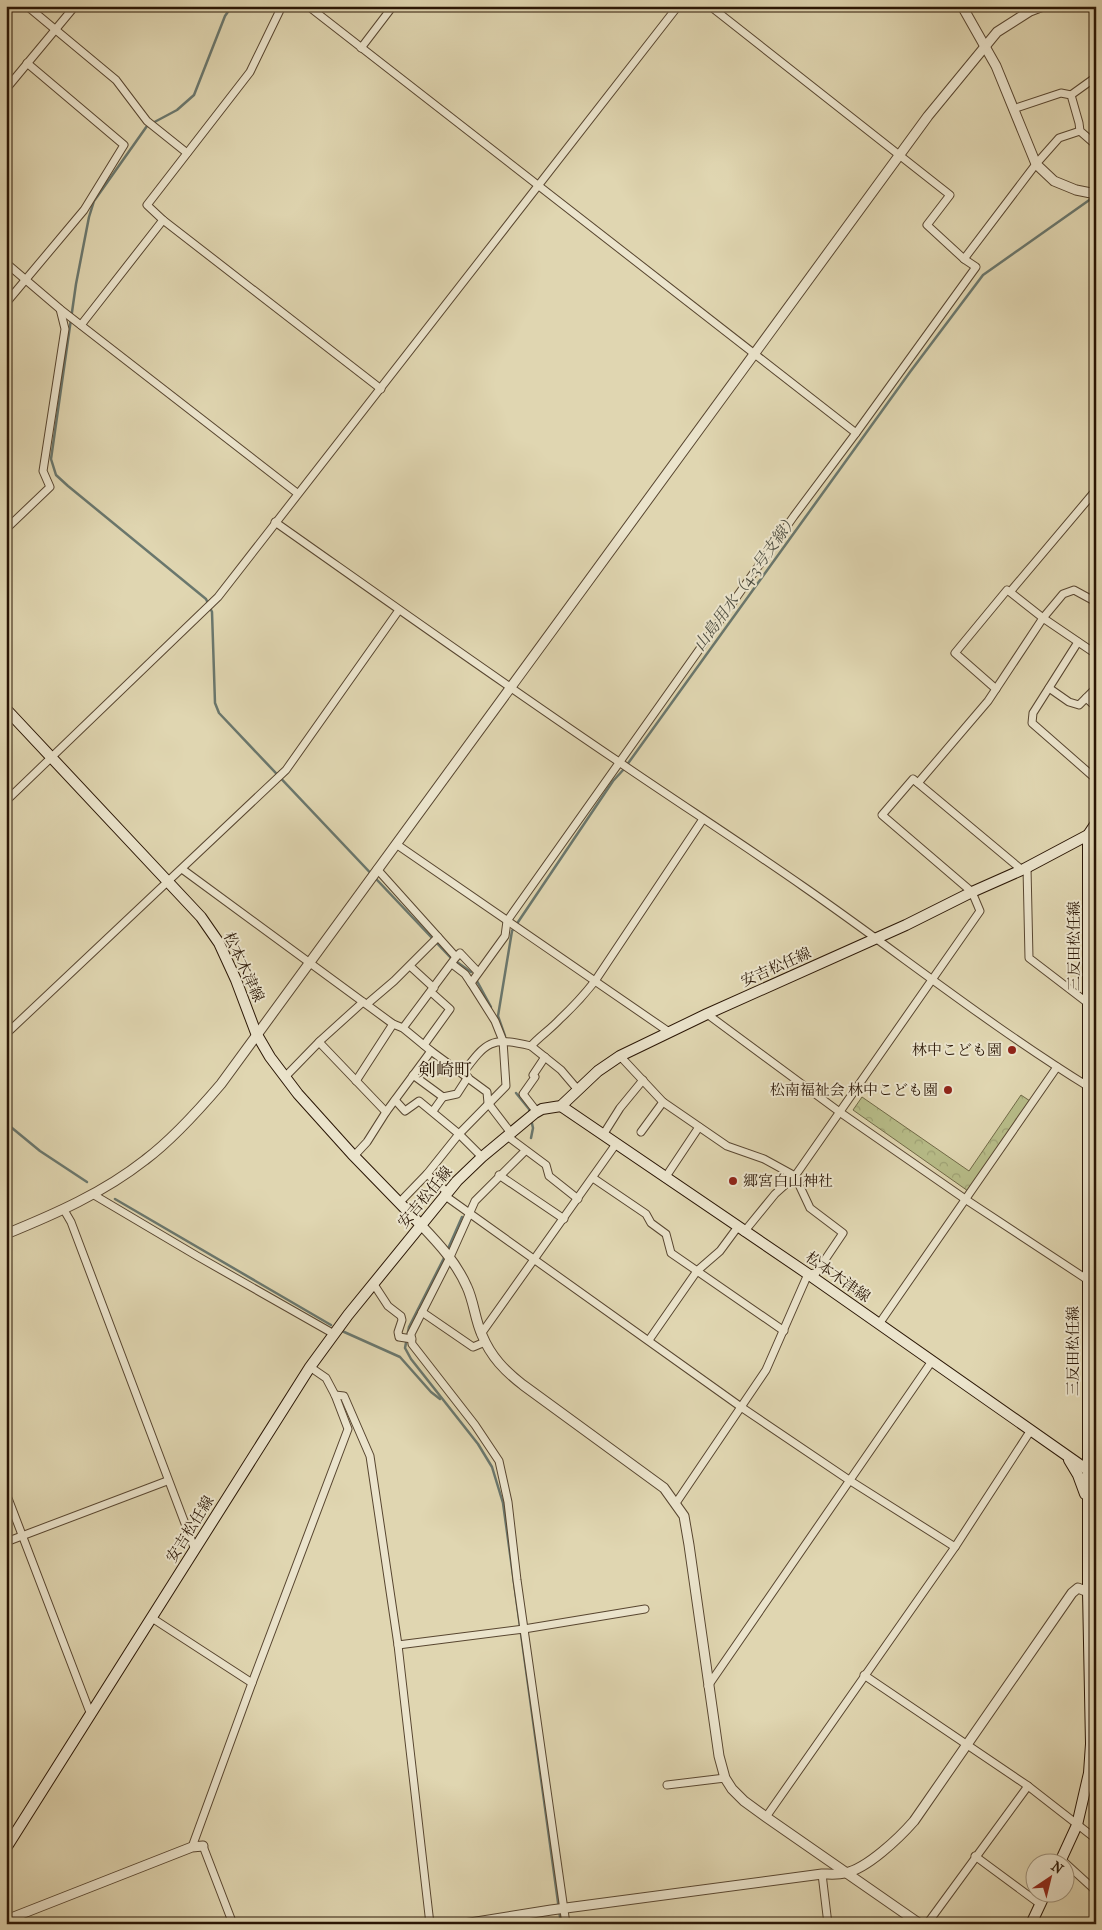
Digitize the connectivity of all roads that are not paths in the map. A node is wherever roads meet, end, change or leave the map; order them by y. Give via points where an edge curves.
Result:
1 (27, 6) edge
2 (75, 6) edge
3 (282, 6) edge
4 (308, 6) edge
5 (393, 6) edge
6 (678, 6) edge
7 (710, 6) edge
8 (962, 6) edge
9 (1043, 6) edge
10 (56, 30) junction
11 (985, 46) junction
12 (362, 48) junction
13 (27, 64) junction
14 (1096, 77) edge
15 (6, 89) edge
16 (1072, 95) junction
17 (1013, 109) junction
18 (1080, 131) junction
19 (1096, 145) edge
20 (187, 153) junction
21 (900, 154) junction
22 (1036, 164) junction
23 (538, 186) junction
24 (1094, 193) edge
25 (163, 220) junction
26 (964, 259) junction
27 (6, 262) edge
28 (26, 279) junction
29 (6, 303) edge
30 (60, 309) junction
31 (75, 320) junction
32 (754, 353) junction
33 (381, 389) junction
34 (856, 433) junction
35 (1096, 490) edge
36 (297, 493) junction
37 (275, 522) junction
38 (6, 528) edge
39 (1007, 590) dead end
40 (1096, 602) edge
41 (399, 610) junction
42 (1043, 618) junction
43 (1078, 642) junction
44 (1096, 654) edge
45 (510, 687) junction
46 (1049, 688) junction
47 (1096, 688) edge
48 (996, 690) junction
49 (1086, 698) junction
50 (1096, 707) edge
51 (6, 709) edge
52 (51, 756) junction
53 (620, 763) junction
54 (1096, 778) edge
55 (918, 783) junction
56 (6, 801) edge
57 (704, 819) junction
58 (1096, 823) edge
59 (1088, 835) junction
60 (396, 844) junction
61 (182, 868) junction
62 (1025, 869) junction
63 (376, 870) junction
64 (168, 881) junction
65 (972, 892) junction
66 (512, 924) junction
67 (438, 937) junction
68 (875, 938) junction
69 (455, 960) junction
70 (309, 962) junction
71 (410, 966) junction
72 (478, 972) junction
73 (595, 981) junction
74 (932, 981) junction
75 (471, 982) junction
76 (432, 990) junction
77 (365, 1003) junction
78 (1089, 1004) junction
79 (707, 1014) junction
80 (393, 1024) junction
81 (403, 1028) junction
82 (669, 1032) junction
83 (256, 1033) junction
84 (6, 1034) edge
85 (502, 1041) junction
86 (320, 1042) junction
87 (424, 1045) junction
88 (531, 1046) junction
89 (430, 1051) junction
90 (620, 1056) junction
91 (545, 1057) junction
92 (1057, 1067) junction
93 (413, 1075) junction
94 (465, 1075) junction
95 (285, 1077) junction
96 (643, 1080) junction
97 (356, 1081) junction
98 (1089, 1087) junction
99 (578, 1090) junction
100 (443, 1097) junction
101 (395, 1100) junction
102 (663, 1102) junction
103 (488, 1103) junction
104 (561, 1106) junction
105 (434, 1111) junction
106 (386, 1112) junction
107 (536, 1113) junction
108 (841, 1113) junction
109 (699, 1127) junction
110 (641, 1132) dead end
111 (459, 1134) junction
112 (509, 1134) junction
113 (602, 1135) junction
114 (616, 1144) junction
115 (525, 1151) junction
116 (354, 1156) junction
117 (482, 1157) junction
118 (427, 1174) junction
119 (499, 1175) junction
120 (795, 1176) junction
121 (593, 1178) junction
122 (665, 1178) junction
123 (446, 1194) junction
124 (94, 1195) junction
125 (578, 1199) junction
126 (966, 1199) junction
127 (399, 1203) junction
128 (64, 1210) junction
129 (466, 1211) junction
130 (564, 1219) junction
131 (421, 1225) junction
132 (741, 1230) junction
133 (6, 1234) edge
134 (447, 1254) junction
135 (535, 1259) junction
136 (696, 1271) junction
137 (808, 1274) junction
138 (1088, 1280) junction
139 (373, 1284) junction
140 (422, 1312) junction
141 (878, 1324) junction
142 (784, 1331) junction
143 (334, 1334) junction
144 (483, 1338) junction
145 (412, 1339) junction
146 (649, 1340) junction
147 (932, 1361) junction
148 (310, 1367) junction
149 (335, 1395) junction
150 (742, 1406) junction
151 (1031, 1430) junction
152 (1088, 1432) junction
153 (1060, 1451) junction
154 (1096, 1452) edge
155 (1092, 1473) edge
156 (850, 1480) junction
157 (167, 1481) junction
158 (6, 1493) edge
159 (1096, 1500) edge
160 (676, 1503) junction
161 (1088, 1507) junction
162 (22, 1536) junction
163 (6, 1542) edge
164 (955, 1547) junction
165 (195, 1550) junction
166 (1096, 1581) edge
167 (1088, 1592) junction
168 (645, 1609) dead end
169 (152, 1618) junction
170 (520, 1629) junction
171 (398, 1645) junction
172 (864, 1675) junction
173 (252, 1683) junction
174 (708, 1686) junction
175 (91, 1715) junction
176 (967, 1745) junction
177 (1094, 1746) edge
178 (725, 1778) junction
179 (667, 1785) dead end
180 (1028, 1786) junction
181 (766, 1817) junction
182 (1077, 1825) junction
183 (1096, 1839) edge
184 (203, 1846) joint
185 (192, 1847) junction
186 (6, 1848) edge
187 (1065, 1852) edge
188 (975, 1856) junction
189 (1074, 1872) edge
190 (847, 1873) junction
191 (822, 1874) junction
192 (1096, 1891) edge
193 (1040, 1904) joint
194 (564, 1908) junction
195 (6, 1920) edge
196 (233, 1924) edge
197 (430, 1924) edge
198 (464, 1924) edge
199 (566, 1924) edge
200 (828, 1924) edge
201 (920, 1924) edge
202 (927, 1924) edge
203 (1031, 1924) edge

1 - 10 street
2 - 10 street
3 - 20 street via 250,72
4 - 12 street
5 - 12 street
6 - 23 street
7 - 21 street
8 - 11 street
9 - 11 street via 997,32
10 - 13 street
10 - 20 street via 116,80 151,124
11 - 17 street
11 - 21 street
12 - 23 street
13 - 15 street
13 - 28 street via 124,145 84,210
14 - 16 street
16 - 17 street via 1061,92
16 - 18 street
17 - 22 street
18 - 19 street
18 - 22 street via 1059,138
20 - 25 street via 147,205
21 - 26 street via 950,195 927,225
21 - 32 street
22 - 24 street via 1054,181
22 - 26 street
23 - 32 street
23 - 33 street
25 - 31 street
25 - 33 street
26 - 34 street via 976,267
27 - 28 street
28 - 29 street
28 - 30 street
30 - 31 street
30 - 38 street via 65,329 43,471 50,486
31 - 36 street
32 - 34 street
32 - 45 street
33 - 36 street
34 - 53 street
35 - 42 street via 1010,592
36 - 37 street
37 - 41 street
37 - 52 street via 214,600
39 - 48 street via 955,653
40 - 42 street via 1074,590 1063,594
41 - 45 street
41 - 61 street via 279,776
42 - 43 street
42 - 48 street
43 - 44 street
43 - 46 street
45 - 53 street
45 - 60 street
46 - 49 street via 1079,706
46 - 54 street via 1033,713 1032,723
47 - 49 street
48 - 55 street
49 - 50 street
51 - 52 main road, 松本木津線
52 - 56 street
52 - 64 main road, 松本木津線
53 - 57 street
53 - 66 street
55 - 62 street
55 - 65 street via 913,779 882,815
57 - 68 street
57 - 73 street
58 - 59 main road, 安吉松任線
59 - 62 main road, 安吉松任線
59 - 78 main road, 三反田松任線
60 - 63 street
60 - 66 street
61 - 64 street
61 - 70 street
62 - 65 main road, 安吉松任線
62 - 78 street via 1029,958
63 - 67 street
63 - 70 street
64 - 83 main road, 松本木津線 via 201,917 219,943
64 - 84 street
65 - 68 main road, 安吉松任線
65 - 74 street via 980,911
66 - 72 street
66 - 73 street
67 - 69 street
67 - 71 street
68 - 74 street
68 - 79 main road, 安吉松任線
69 - 72 street via 460,953
69 - 75 street
69 - 76 street
70 - 77 street
70 - 83 street
71 - 76 street
71 - 77 street
72 - 75 street
73 - 82 street
73 - 88 street
74 - 92 street
74 - 108 street
75 - 85 street via 495,1021
76 - 81 street
76 - 87 street via 450,1009
77 - 80 street
77 - 86 street
78 - 98 main road, 三反田松任線
79 - 82 main road, 安吉松任線
79 - 108 street
80 - 81 street
80 - 97 street
81 - 87 street
82 - 90 main road, 安吉松任線
83 - 95 main road, 松本木津線
83 - 124 street via 221,1084 194,1114 146,1160
85 - 88 street
85 - 94 street via 480,1050
85 - 103 street via 506,1086
86 - 95 street
86 - 97 street
87 - 89 street
88 - 91 street
89 - 93 street
89 - 94 street
90 - 96 street
90 - 99 main road, 安吉松任線
91 - 99 street
91 - 107 street via 523,1094
92 - 98 street
92 - 126 street
93 - 100 street
93 - 101 street
94 - 100 street via 456,1094
94 - 103 street via 487,1092
95 - 116 main road, 松本木津線
96 - 102 street
96 - 113 street
97 - 106 street
98 - 138 main road, 三反田松任線
99 - 104 main road, 安吉松任線
100 - 105 street
101 - 105 street via 405,1111 419,1101
101 - 106 street
102 - 109 street
102 - 110 street
103 - 111 street
103 - 112 street
104 - 107 main road, 安吉松任線
104 - 113 main road, 松本木津線
105 - 111 street
106 - 116 street
107 - 112 main road, 安吉松任線
108 - 120 street
108 - 126 street
109 - 120 street via 727,1146 764,1159
109 - 122 street
111 - 117 street
111 - 118 street
112 - 115 street
112 - 117 main road, 安吉松任線
113 - 114 main road, 松本木津線
114 - 121 street
114 - 122 main road, 松本木津線
115 - 119 street
115 - 125 street via 546,1166 549,1176
116 - 127 main road, 松本木津線
117 - 123 main road, 安吉松任線
118 - 123 street
118 - 127 street
119 - 129 street
119 - 130 street
120 - 132 street
120 - 137 street via 810,1208 843,1233 816,1273
121 - 125 street
121 - 136 street via 646,1214 666,1234 671,1253
122 - 132 main road, 松本木津線
123 - 129 street
123 - 131 main road, 安吉松任線
124 - 128 street
124 - 143 street
125 - 130 street
126 - 138 street
126 - 141 street
127 - 131 main road, 松本木津線
128 - 133 street
128 - 157 street
129 - 134 street
129 - 135 street
130 - 135 street
131 - 134 street
131 - 139 main road, 安吉松任線
132 - 136 street
132 - 137 main road, 松本木津線
134 - 140 street
134 - 144 street via 467,1288
135 - 144 street
135 - 146 street
136 - 142 street
136 - 146 street
137 - 141 main road, 松本木津線
137 - 142 street
138 - 152 main road, 三反田松任線
139 - 143 main road, 安吉松任線
139 - 145 street via 388,1306 401,1316 400,1336
140 - 144 street via 473,1347
140 - 145 street via 411,1334
141 - 147 main road, 松本木津線
142 - 150 street via 766,1370
143 - 148 main road, 安吉松任線
144 - 160 street via 496,1362 506,1372 664,1488
145 - 170 street via 412,1344 499,1461 508,1502
146 - 150 street
147 - 151 main road, 松本木津線
147 - 156 street
148 - 149 street via 326,1378
148 - 165 main road, 安吉松任線
149 - 171 street via 344,1396 370,1456
149 - 173 street via 348,1430
150 - 156 street
150 - 160 street
151 - 153 main road, 松本木津線
151 - 164 street
152 - 153 main road via 1082,1450 1073,1453
152 - 154 main road
152 - 155 main road, 三反田松任線
153 - 155 main road, 松本木津線
153 - 161 main road via 1078,1475
155 - 161 main road, 三反田松任線
156 - 164 street
156 - 174 street
157 - 162 street
157 - 165 street
158 - 162 street
159 - 161 main road
160 - 174 street via 684,1516 690,1544
161 - 167 main road, 三反田松任線
162 - 163 street
162 - 175 street
164 - 172 street
165 - 169 main road, 安吉松任線
166 - 167 street
167 - 176 street via 1078,1588 1072,1593
167 - 177 main road, 三反田松任線
168 - 170 street
169 - 173 street
169 - 175 main road, 安吉松任線
170 - 171 street
170 - 194 street
171 - 197 street
172 - 176 street
172 - 181 street
173 - 185 street
174 - 178 street
175 - 186 main road, 安吉松任線
176 - 180 street
176 - 190 street via 897,1840
177 - 182 main road, 三反田松任線
178 - 179 street
178 - 181 street via 744,1801
180 - 182 street
180 - 188 street
181 - 190 street
182 - 183 street
182 - 187 main road, 三反田松任線
184 - 185 street
184 - 196 street
185 - 195 street
188 - 193 street
188 - 202 street
189 - 192 street
190 - 191 street
190 - 201 street
191 - 194 street
191 - 200 street
193 - 203 main road
194 - 198 street
194 - 199 street

